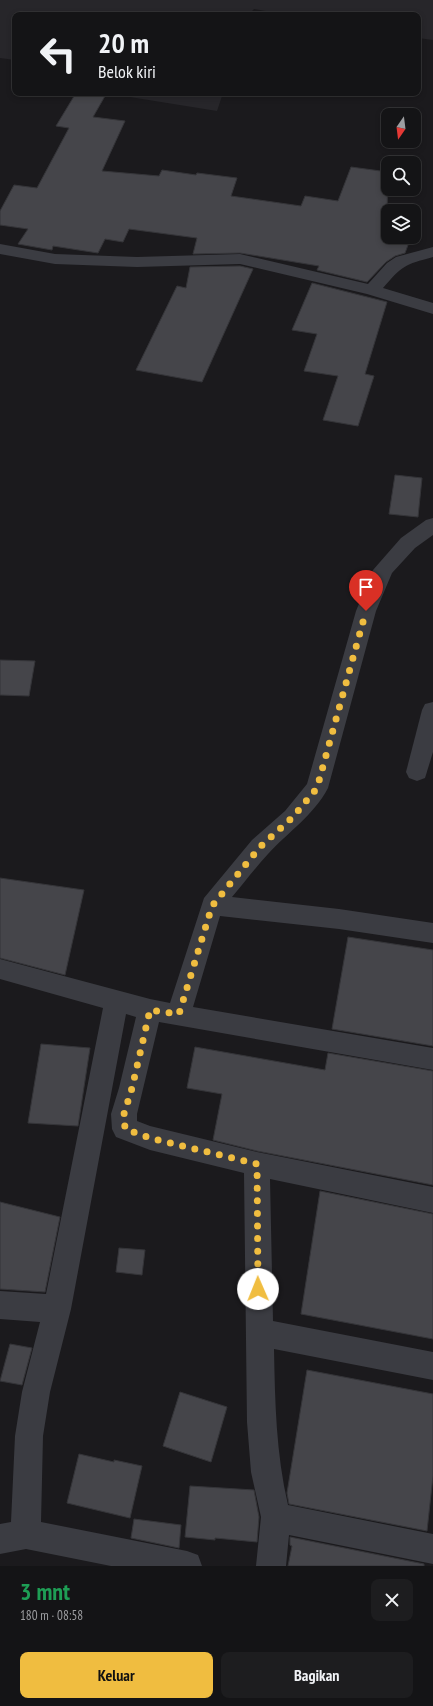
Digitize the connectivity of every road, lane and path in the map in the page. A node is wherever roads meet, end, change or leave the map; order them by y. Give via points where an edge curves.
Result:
1 (0, 249) edge
2 (433, 252) edge
3 (372, 290) junction
4 (433, 309) edge
5 (433, 525) edge
6 (433, 710) edge
7 (417, 772) dead end
8 (212, 906) junction
9 (433, 933) edge
10 (0, 969) edge
11 (116, 1001) junction
12 (150, 1010) junction
13 (179, 1014) junction
14 (433, 1059) edge
15 (257, 1164) junction
16 (433, 1200) edge
17 (0, 1305) edge
18 (57, 1309) junction
19 (259, 1332) junction
20 (433, 1366) edge
21 (276, 1518) junction
22 (13, 1536) edge
23 (433, 1549) edge
24 (187, 1566) edge
25 (271, 1566) edge

1 - 3 street via 56,259 137,262 240,259
2 - 3 street via 402,260 393,266
3 - 4 street
5 - 8 street via 408,543 383,570 366,611 317,788 293,817 260,847
6 - 7 street
8 - 9 street via 339,919
8 - 13 street
10 - 11 street
11 - 12 street
11 - 18 street
12 - 13 street
12 - 15 street via 124,1114 125,1129 150,1138
13 - 14 street
15 - 16 street
15 - 19 street
17 - 18 street
18 - 22 street via 36,1392
19 - 20 street
19 - 21 street via 261,1422 266,1472
21 - 23 street
21 - 25 street
22 - 24 street via 140,1555

